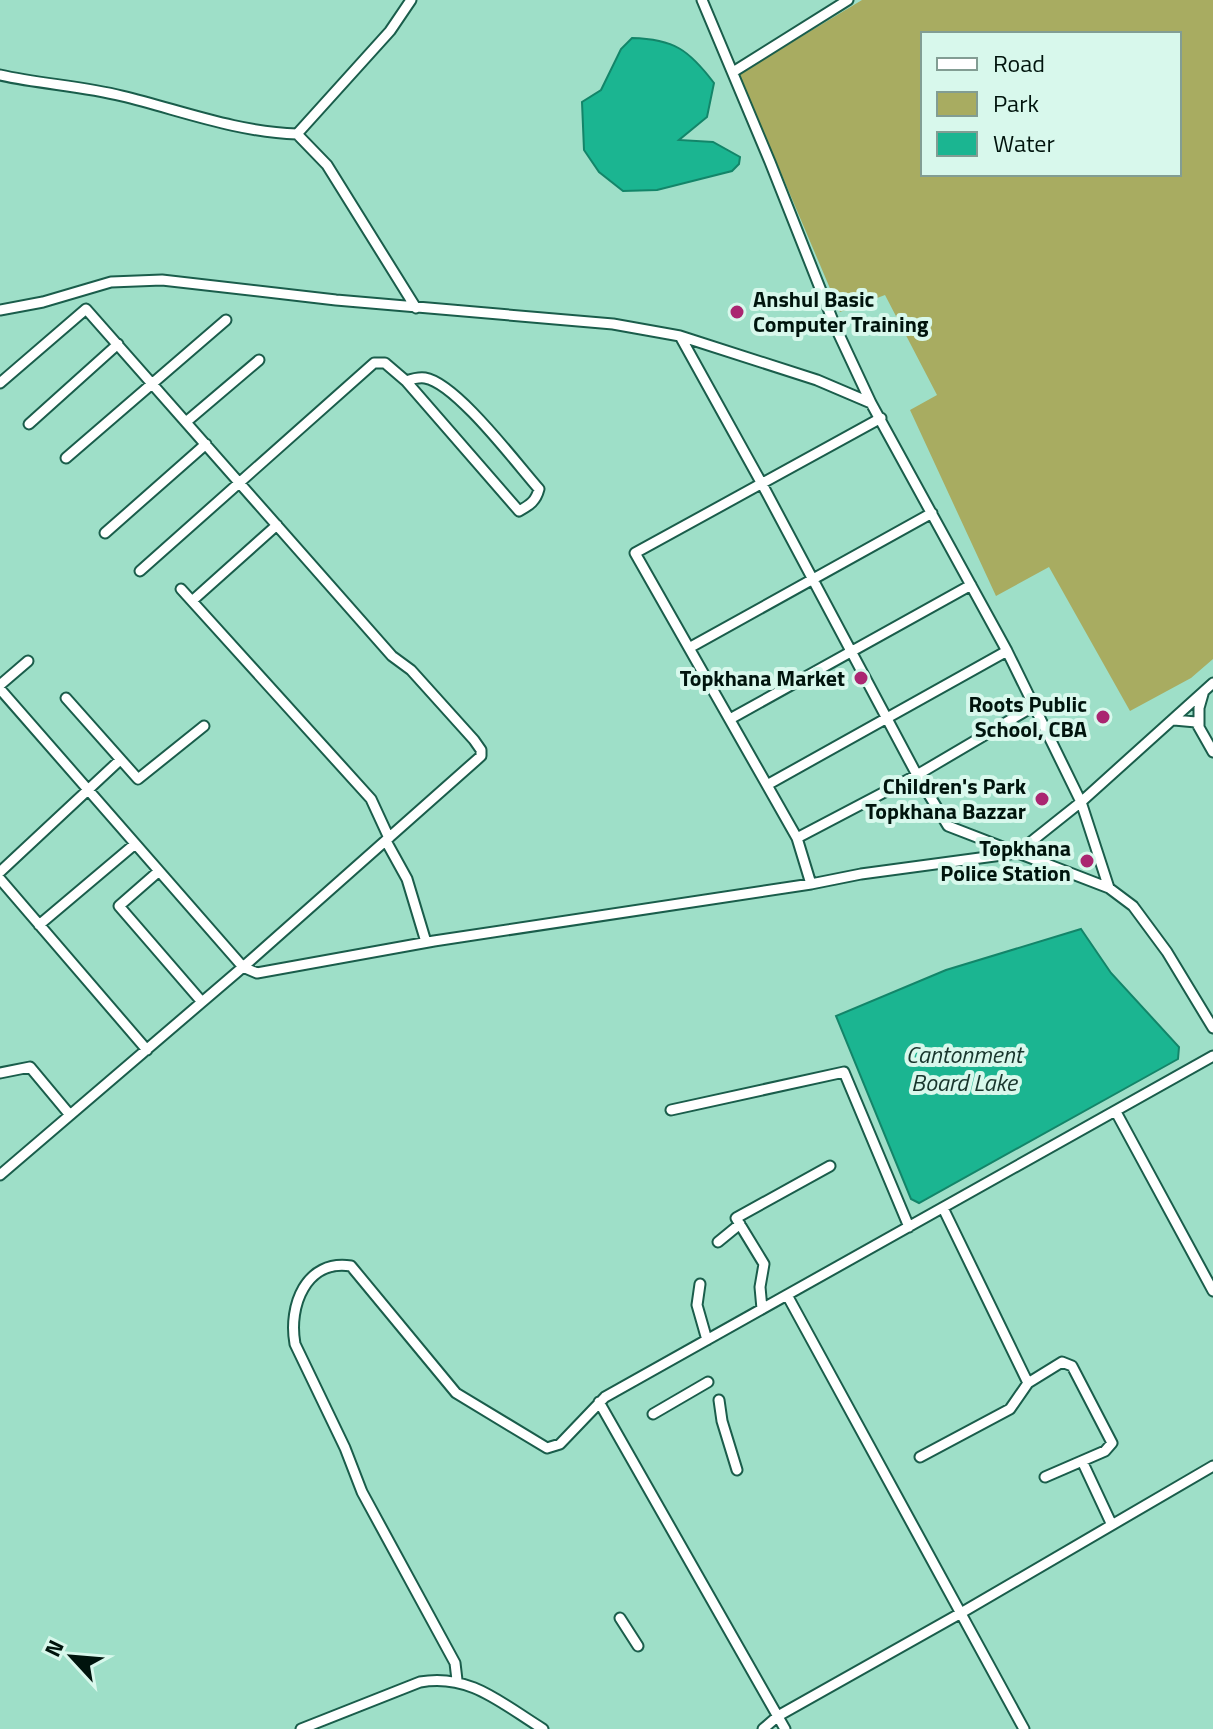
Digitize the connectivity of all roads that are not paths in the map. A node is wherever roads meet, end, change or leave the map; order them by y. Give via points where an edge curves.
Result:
1 (411, 0) edge
2 (702, 0) edge
3 (848, 0) edge
4 (733, 72) junction
5 (0, 75) edge
6 (297, 134) junction
7 (416, 308) junction
8 (0, 310) edge
9 (226, 320) dead end
10 (680, 336) junction
11 (118, 344) junction
12 (259, 360) dead end
13 (406, 381) junction
14 (0, 383) edge
15 (153, 383) junction
16 (871, 403) junction
17 (881, 418) junction
18 (186, 422) junction
19 (29, 424) dead end
20 (206, 444) junction
21 (66, 458) dead end
22 (240, 482) junction
23 (762, 484) junction
24 (932, 513) junction
25 (277, 525) junction
26 (105, 533) dead end
27 (140, 571) dead end
28 (814, 580) junction
29 (971, 585) junction
30 (181, 589) dead end
31 (192, 601) junction
32 (689, 648) junction
33 (852, 651) junction
34 (1007, 651) junction
35 (28, 661) dead end
36 (0, 687) edge
37 (1209, 687) edge
38 (66, 698) dead end
39 (1034, 706) junction
40 (887, 718) junction
41 (730, 719) junction
42 (1172, 720) junction
43 (204, 726) dead end
44 (1199, 726) junction
45 (1213, 752) edge
46 (120, 760) junction
47 (917, 775) junction
48 (767, 785) junction
49 (88, 790) junction
50 (1081, 802) junction
51 (797, 838) junction
52 (388, 839) junction
53 (135, 844) junction
54 (1017, 853) junction
55 (159, 871) junction
56 (0, 872) edge
57 (0, 879) edge
58 (811, 884) junction
59 (1109, 888) junction
60 (39, 925) junction
61 (426, 942) junction
62 (243, 967) junction
63 (202, 1002) junction
64 (1213, 1028) edge
65 (147, 1050) junction
66 (1213, 1056) edge
67 (0, 1073) edge
68 (671, 1110) dead end
69 (1116, 1112) junction
70 (70, 1115) junction
71 (830, 1166) dead end
72 (0, 1175) edge
73 (943, 1208) junction
74 (740, 1224) junction
75 (909, 1227) junction
76 (718, 1242) dead end
77 (700, 1284) dead end
78 (1213, 1291) edge
79 (787, 1295) junction
80 (762, 1309) junction
81 (707, 1340) junction
82 (708, 1382) dead end
83 (1028, 1383) junction
84 (719, 1400) dead end
85 (599, 1402) junction
86 (653, 1414) dead end
87 (920, 1457) dead end
88 (1082, 1461) junction
89 (1213, 1466) edge
90 (737, 1470) dead end
91 (1045, 1477) dead end
92 (1111, 1523) junction
93 (961, 1613) junction
94 (620, 1618) dead end
95 (638, 1646) dead end
96 (457, 1680) junction
97 (778, 1716) junction
98 (301, 1729) edge
99 (543, 1729) edge
100 (763, 1729) edge
101 (785, 1729) edge
102 (1024, 1729) edge

1 - 6 street via 390,31
2 - 4 street
3 - 4 street
4 - 16 street
5 - 6 street via 119,95 222,124
6 - 7 street via 327,165
7 - 8 street via 162,280 111,282
7 - 10 street via 613,324
9 - 15 street
10 - 16 street
10 - 23 street
11 - 14 street via 86,309
11 - 15 street
11 - 19 street
12 - 18 street
13 - 13 street via 519,511 537,498 539,489 465,404 436,382 423,377
13 - 22 street via 385,363 374,363
15 - 18 street
15 - 21 street
16 - 17 street
17 - 23 street
17 - 24 street
18 - 20 street
20 - 22 street
20 - 26 street
22 - 25 street
22 - 27 street
23 - 28 street
23 - 32 street via 635,553
24 - 28 street
24 - 29 street
25 - 31 street
25 - 52 street via 481,750 481,756
28 - 32 street
28 - 33 street
29 - 33 street
29 - 34 street
30 - 31 street
31 - 52 street via 371,799
32 - 41 street
33 - 40 street
33 - 41 street
34 - 39 street
34 - 40 street
35 - 36 street
36 - 49 street
37 - 42 street
37 - 44 street via 1199,708
38 - 46 street
39 - 47 street
39 - 50 street
40 - 47 street
40 - 48 street
41 - 48 street
42 - 44 street
42 - 50 street
43 - 46 street via 138,779
44 - 45 street
46 - 49 street
47 - 51 street
47 - 54 street via 948,826
48 - 51 street
49 - 53 street
49 - 56 street
50 - 54 street
50 - 59 street
51 - 58 street
52 - 61 street
52 - 62 street
53 - 55 street
53 - 60 street
54 - 58 street
54 - 59 street
55 - 62 street
55 - 63 street via 119,906
57 - 60 street
58 - 61 street
59 - 64 street via 1133,906
60 - 65 street
61 - 62 street via 257,973
62 - 63 street
63 - 65 street
65 - 70 street
66 - 69 street
67 - 70 street via 30,1067
68 - 75 street via 844,1072
69 - 73 street
69 - 78 street
70 - 72 street
71 - 74 street via 736,1218
73 - 75 street
73 - 83 street
74 - 76 street
74 - 80 street via 764,1264
75 - 79 street
77 - 81 street via 697,1305
79 - 80 street
79 - 93 street
80 - 81 street
81 - 85 street
82 - 86 street
83 - 87 street via 1010,1409
83 - 88 street via 1062,1362 1072,1366 1112,1443
84 - 90 street
85 - 96 street via 560,1444 547,1448 456,1393 351,1266 322,1268 309,1279 295,1314 295,1344 362,1492 455,1663
85 - 97 street
88 - 91 street
88 - 92 street
89 - 92 street
92 - 93 street
93 - 97 street
93 - 102 street
94 - 95 street
96 - 98 street via 420,1682
96 - 99 street
97 - 100 street
97 - 101 street

